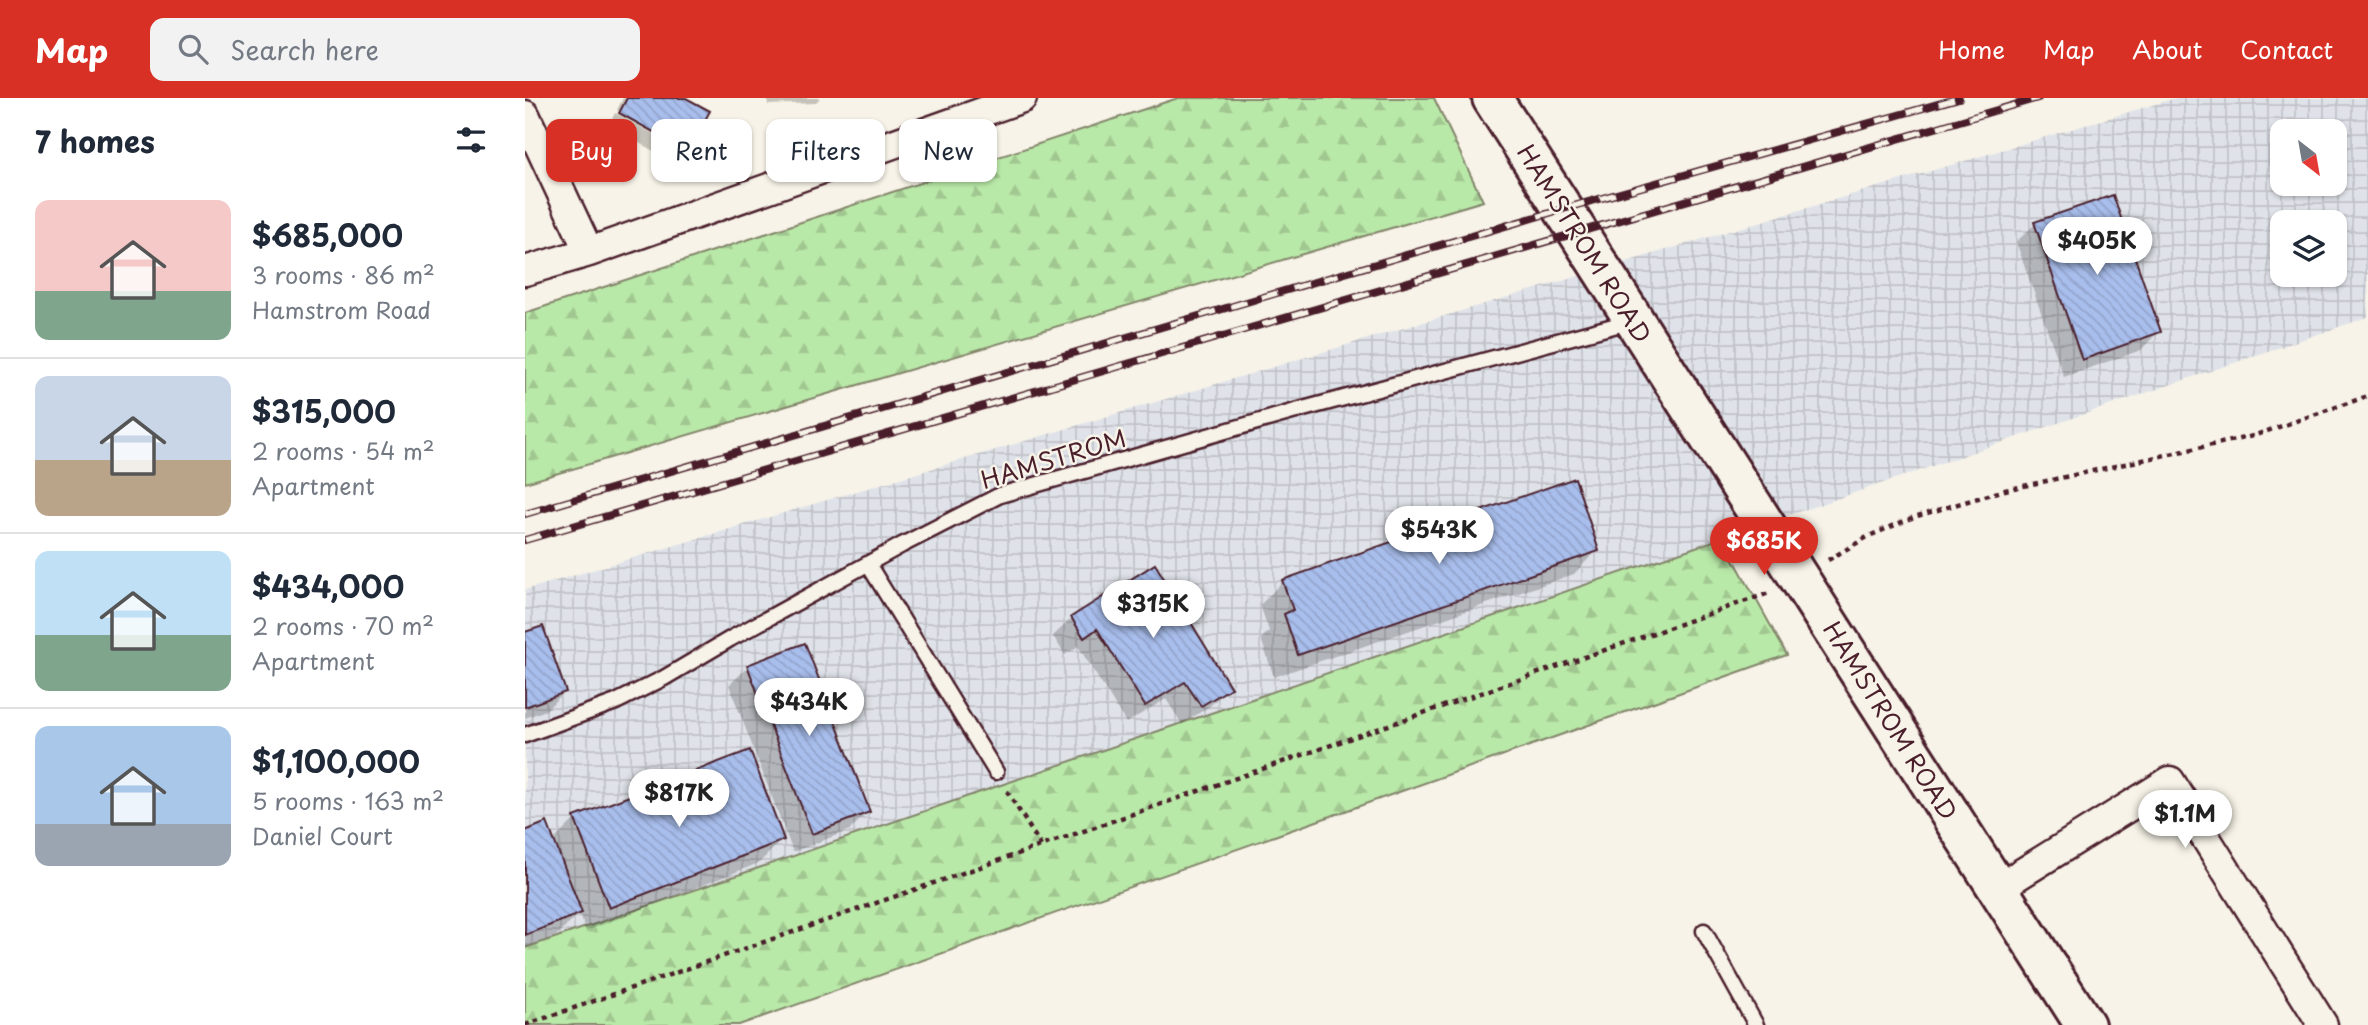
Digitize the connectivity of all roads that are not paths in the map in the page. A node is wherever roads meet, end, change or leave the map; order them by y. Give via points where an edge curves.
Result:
1 (1022, 98) edge
2 (1492, 98) edge
3 (972, 106) edge
4 (525, 116) edge
5 (589, 251) junction
6 (525, 271) edge
7 (1633, 321) junction
8 (868, 564) junction
9 (525, 735) edge
10 (996, 772) road end
11 (1997, 888) junction
12 (1704, 931) dead end
13 (1756, 1025) edge
14 (2085, 1025) edge
15 (2323, 1025) edge

1 - 3 street
2 - 7 street, HAMSTROM ROAD
3 - 5 street
4 - 5 street
5 - 6 street
7 - 8 lane, HAMSTROM via 1000,495
7 - 11 street, HAMSTROM ROAD
8 - 9 lane, HAMSTROM via 616,702
8 - 10 lane
11 - 14 street, HAMSTROM ROAD
11 - 15 street via 2170,781
12 - 13 lane

